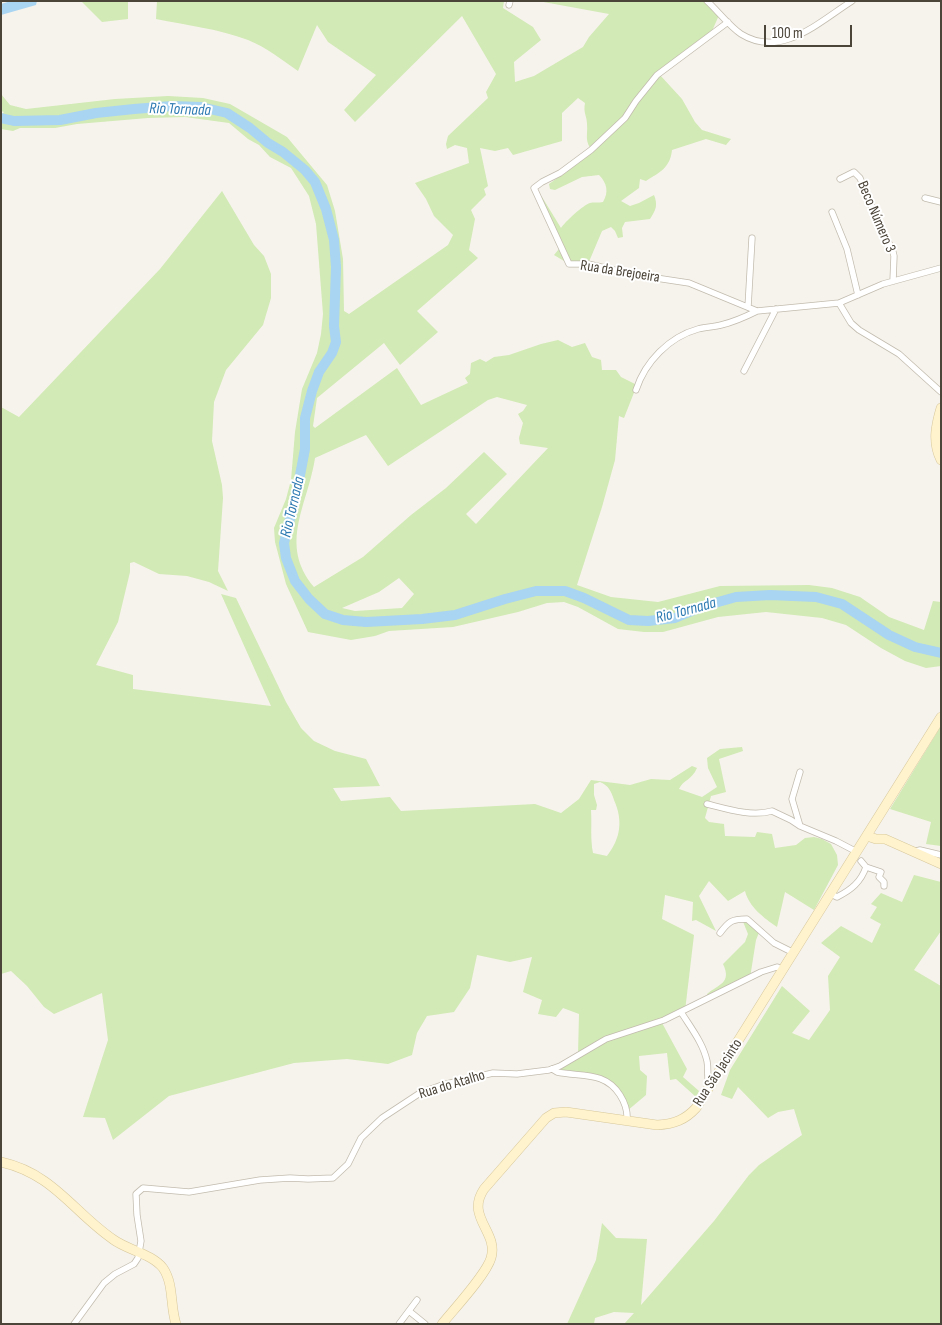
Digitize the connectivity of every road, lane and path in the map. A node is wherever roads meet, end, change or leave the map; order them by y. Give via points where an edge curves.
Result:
1 (707, 1) edge
2 (852, 1) edge
3 (728, 22) junction
4 (840, 179) dead end
5 (925, 198) dead end
6 (941, 202) edge
7 (832, 212) dead end
8 (752, 238) dead end
9 (941, 268) edge
10 (893, 281) junction
11 (858, 295) junction
12 (839, 304) junction
13 (748, 307) junction
14 (776, 309) junction
15 (757, 310) junction
16 (744, 371) dead end
17 (636, 390) dead end
18 (941, 392) edge
19 (941, 408) edge
20 (941, 460) edge
21 (941, 717) edge
22 (800, 772) dead end
23 (707, 804) dead end
24 (800, 826) junction
25 (873, 827) junction
26 (867, 836) junction
27 (885, 839) junction
28 (857, 852) junction
29 (914, 853) junction
30 (941, 855) edge
31 (861, 861) dead end
32 (941, 864) edge
33 (866, 867) junction
34 (884, 886) dead end
35 (831, 894) junction
36 (720, 933) dead end
37 (794, 953) junction
38 (783, 970) junction
39 (681, 1012) junction
40 (552, 1069) junction
41 (710, 1088) junction
42 (627, 1121) junction
43 (1, 1162) edge
44 (140, 1254) junction
45 (417, 1300) dead end
46 (409, 1311) junction
47 (74, 1324) edge
48 (176, 1324) edge
49 (399, 1324) edge
50 (425, 1324) edge
51 (442, 1324) edge

1 - 3 street
2 - 3 street via 794,39 763,43 738,33
3 - 13 street, Rua da Brejoeira via 657,76 625,118 592,150 560,174 534,188 569,264 588,264 689,283
4 - 10 street, Beco Número 3 via 854,172 860,178 892,248
5 - 6 street
7 - 11 street via 847,249
8 - 13 street
9 - 10 street, Rua da Brejoeira
10 - 11 street, Rua da Brejoeira
11 - 12 street, Rua da Brejoeira
12 - 14 street, Rua da Brejoeira
12 - 18 street via 859,330 899,354
13 - 15 street, Rua da Brejoeira
14 - 15 street, Rua da Brejoeira
14 - 16 street
15 - 17 street via 739,320 697,329 662,348
19 - 20 main road via 935,438
21 - 25 main road, Rua São Jacinto
22 - 24 street via 792,799
23 - 24 street via 754,813 772,811
24 - 28 street
25 - 26 main road, Rua São Jacinto
25 - 27 main road
26 - 27 main road
26 - 28 main road, Rua São Jacinto
27 - 29 main road
28 - 35 main road, Rua São Jacinto
29 - 30 street via 920,850
29 - 32 main road
31 - 33 street
33 - 34 street via 880,872
33 - 35 street via 864,875 847,892 837,897
35 - 37 main road, Rua São Jacinto
36 - 37 street via 734,919 747,919 774,943
37 - 38 main road, Rua São Jacinto
38 - 39 street, Rua do Atalho via 777,967 761,972
38 - 41 main road, Rua São Jacinto
39 - 40 street, Rua do Atalho via 606,1039
39 - 41 street via 703,1048
40 - 42 street via 608,1081 624,1100
40 - 44 street, Rua do Atalho via 516,1074 493,1073 420,1092 382,1118 361,1138 348,1164 333,1178 260,1180 189,1192 143,1188 136,1194
41 - 42 main road, Rua São Jacinto via 696,1108 673,1124
42 - 51 main road, Rua São Jacinto via 560,1112 542,1121 480,1197 478,1210 490,1241 491,1258
43 - 44 main road via 38,1177 65,1196 109,1236
44 - 47 street via 134,1264 104,1283
44 - 48 main road via 164,1270
45 - 46 street
46 - 49 street
46 - 50 street

